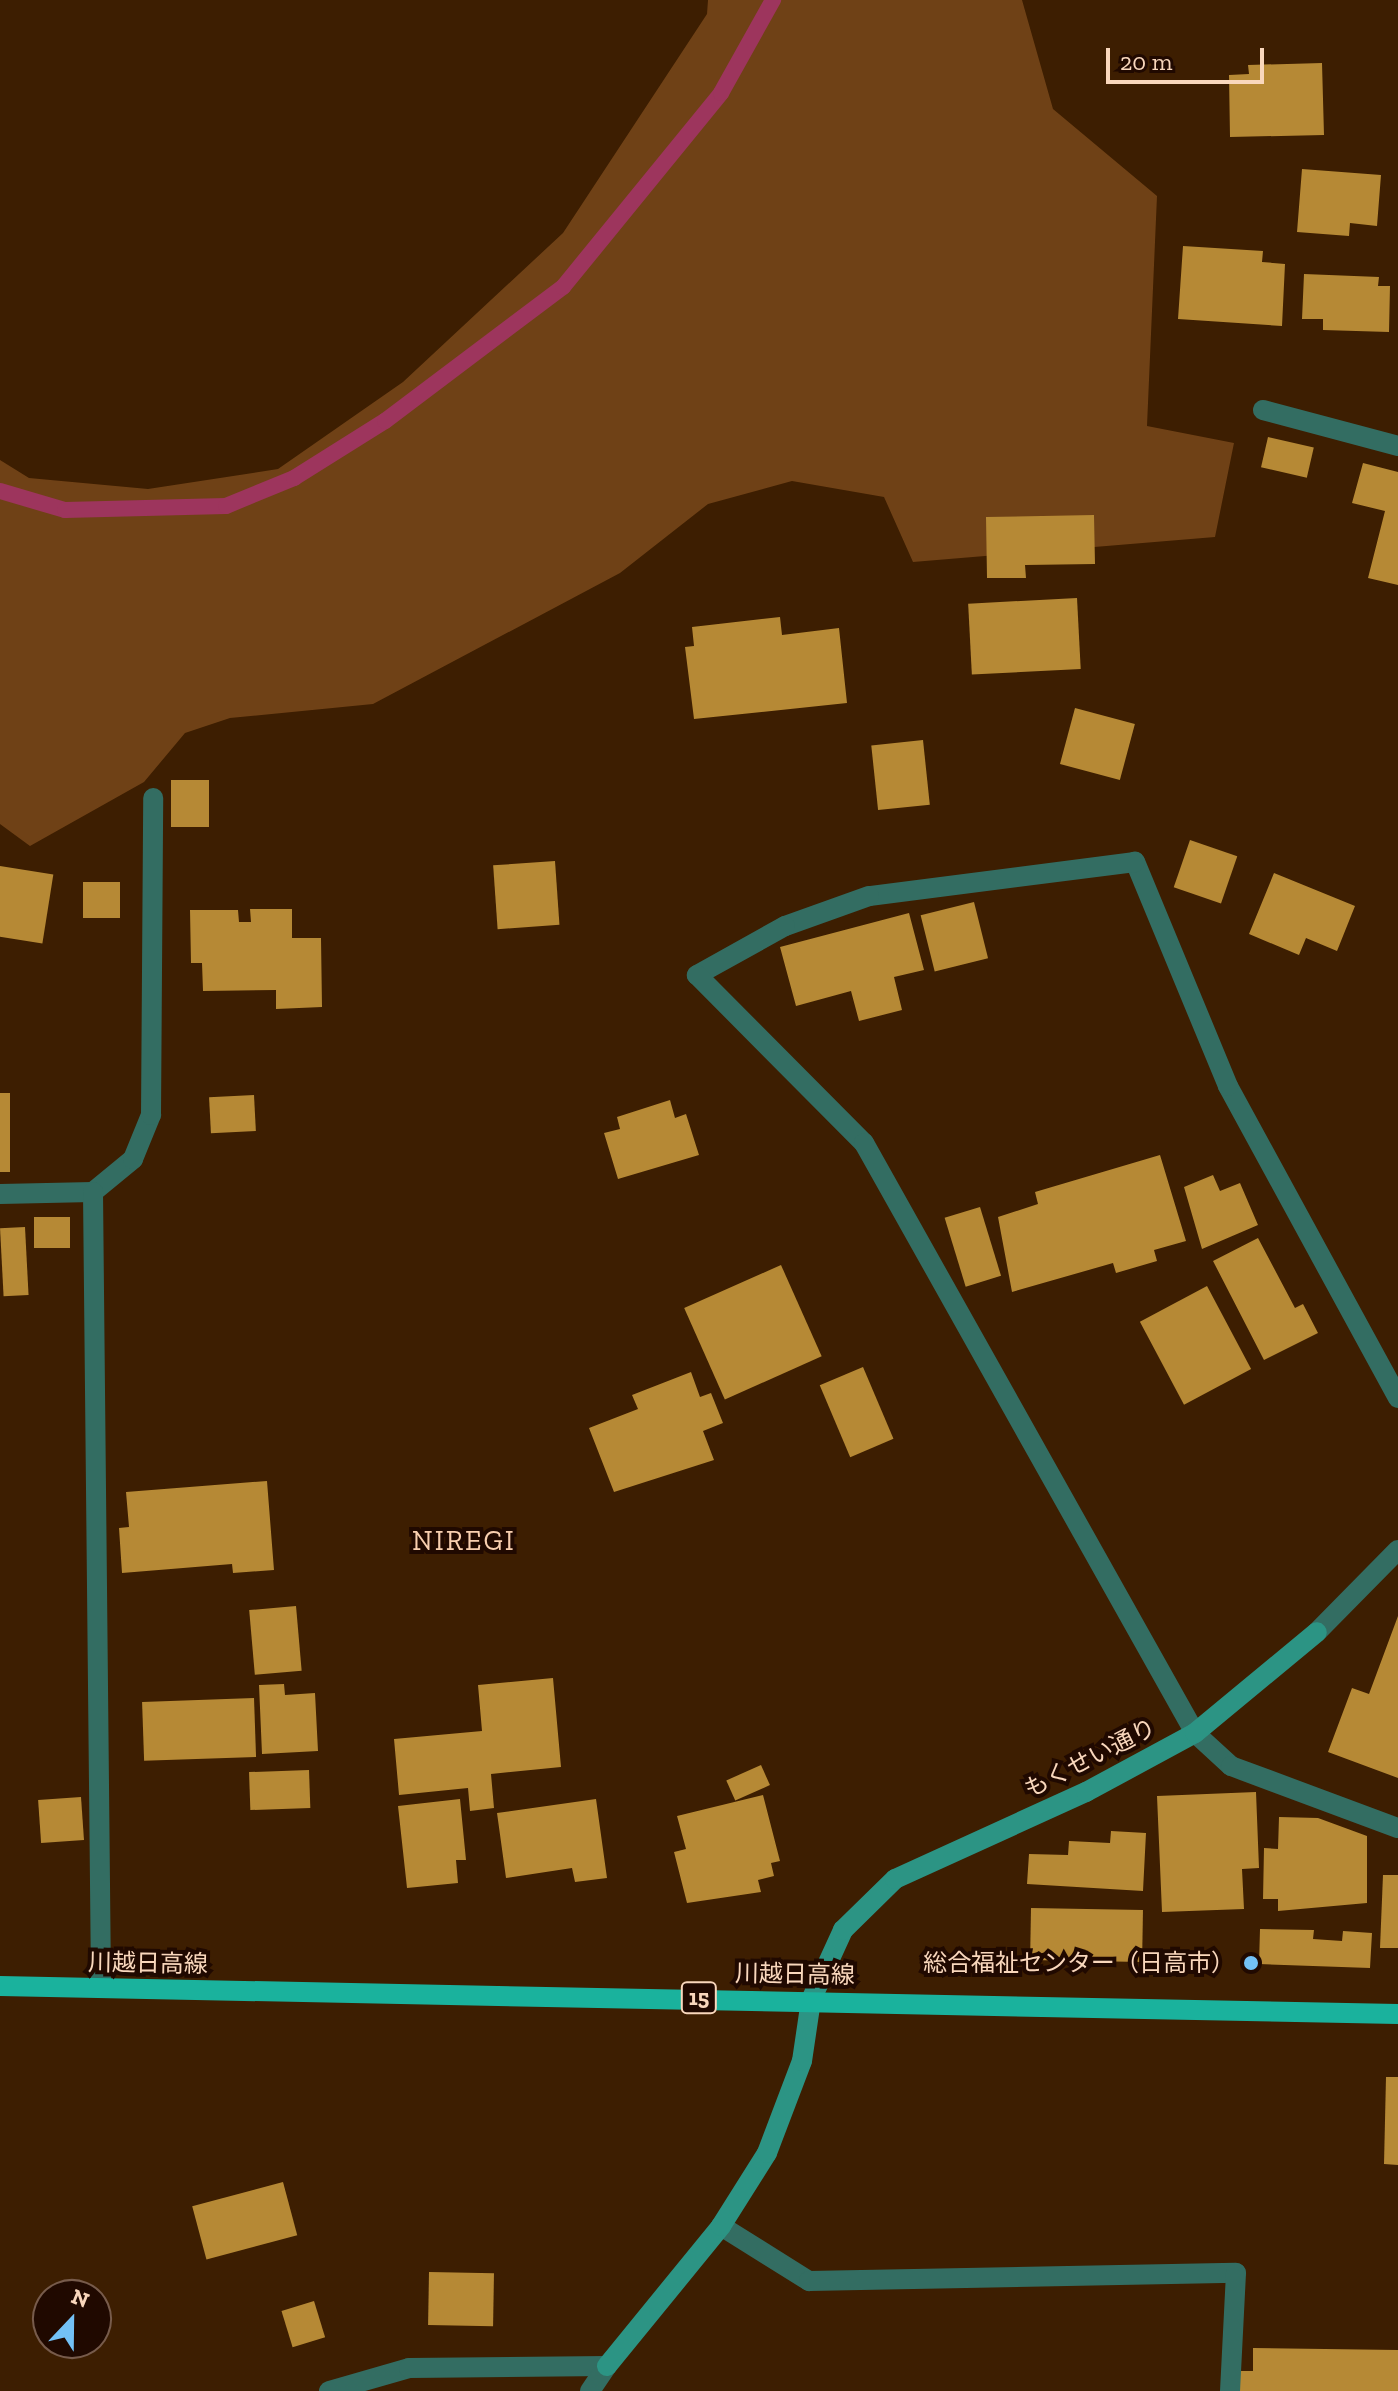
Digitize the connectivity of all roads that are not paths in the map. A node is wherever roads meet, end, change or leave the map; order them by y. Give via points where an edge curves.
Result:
1 (1263, 410) dead end
2 (1398, 446) edge
3 (153, 798) dead end
4 (93, 1192) junction
5 (0, 1194) edge
6 (1398, 1398) edge
7 (1398, 1550) edge
8 (1195, 1733) junction
9 (1398, 1828) edge
10 (0, 1986) edge
11 (101, 1988) junction
12 (811, 2000) junction
13 (1398, 2014) edge
14 (721, 2226) junction
15 (607, 2366) junction
16 (329, 2391) edge
17 (590, 2391) edge
18 (1230, 2391) edge

1 - 2 street
3 - 4 street via 151,1115 133,1159
4 - 5 street
4 - 11 street
6 - 8 street via 1228,1086 1135,862 869,896 785,926 697,975 864,1143
7 - 8 street, もくせい通り via 1317,1632
8 - 9 street via 1231,1766
8 - 12 street, もくせい通り via 895,1879 843,1930
10 - 11 main road, 川越日高線 / 15
11 - 12 main road, 川越日高線 / 15
12 - 13 main road, 川越日高線 / 15
12 - 14 street, もくせい通り via 788,2108
14 - 15 street, もくせい通り
14 - 18 street via 809,2281 1236,2273
15 - 16 street via 409,2368
15 - 17 street

